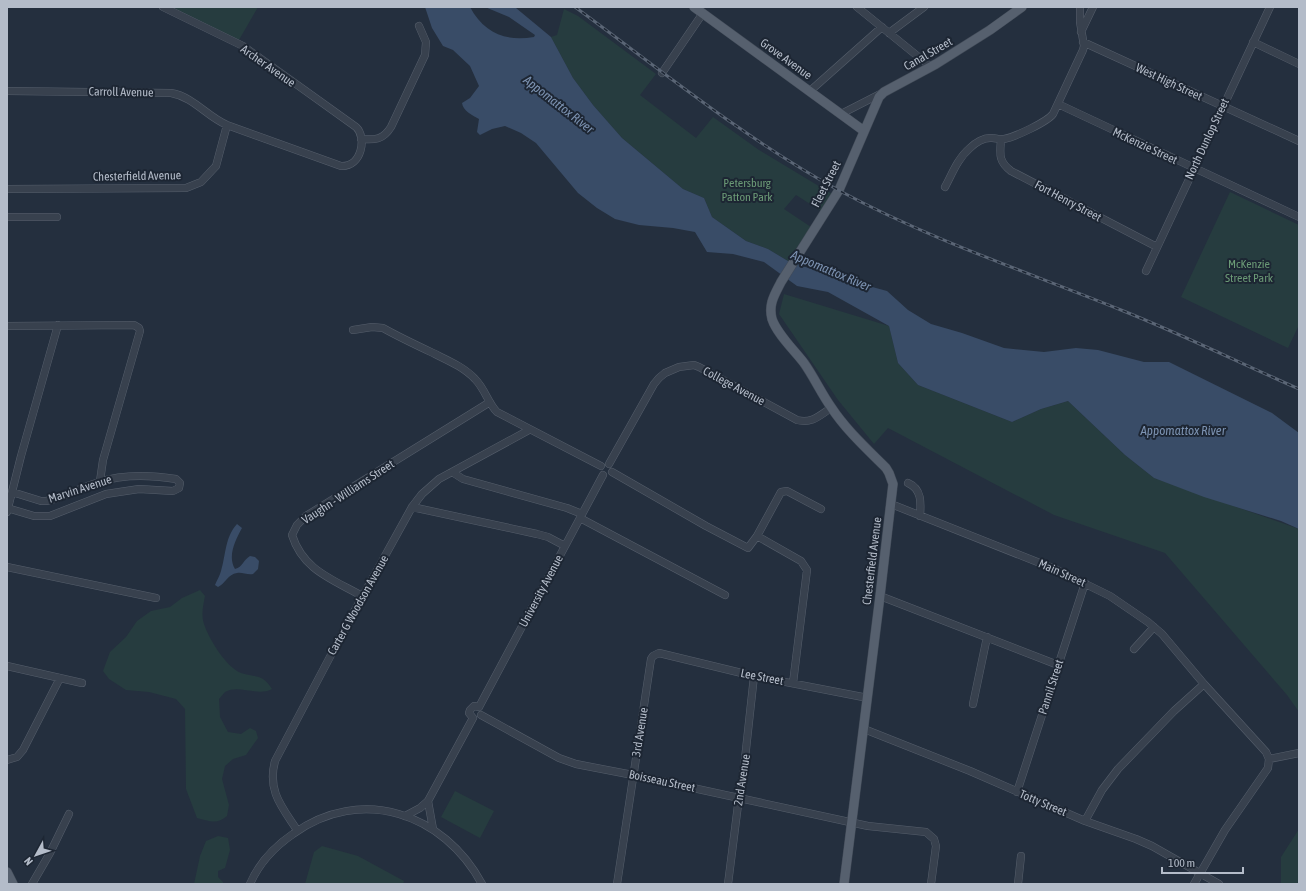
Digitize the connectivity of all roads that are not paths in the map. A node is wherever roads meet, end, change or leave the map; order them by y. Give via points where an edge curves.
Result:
1 (163, 7) edge
2 (694, 7) edge
3 (857, 7) edge
4 (924, 7) edge
5 (1022, 7) edge
6 (1080, 7) edge
7 (1093, 7) edge
8 (1270, 7) edge
9 (703, 13) junction
10 (420, 26) dead end
11 (882, 27) junction
12 (1081, 32) junction
13 (889, 33) junction
14 (1084, 42) junction
15 (1253, 42) junction
16 (1299, 64) edge
17 (931, 66) junction
18 (662, 72) dead end
19 (7, 91) edge
20 (810, 91) junction
21 (884, 92) junction
22 (1058, 104) junction
23 (1223, 106) junction
24 (841, 114) junction
25 (226, 125) junction
26 (864, 131) junction
27 (361, 139) junction
28 (1001, 139) junction
29 (1299, 141) edge
30 (1193, 169) junction
31 (946, 187) dead end
32 (7, 189) edge
33 (7, 217) edge
34 (57, 217) dead end
35 (1299, 217) edge
36 (1157, 247) junction
37 (1146, 271) dead end
38 (781, 282) joint
39 (7, 326) edge
40 (58, 326) junction
41 (353, 330) dead end
42 (490, 402) junction
43 (831, 408) junction
44 (529, 430) junction
45 (609, 464) junction
46 (601, 466) junction
47 (452, 472) junction
48 (612, 472) junction
49 (603, 475) junction
50 (100, 481) junction
51 (908, 483) dead end
52 (12, 492) junction
53 (891, 504) junction
54 (412, 507) junction
55 (821, 508) dead end
56 (7, 510) edge
57 (581, 516) junction
58 (920, 516) junction
59 (757, 536) junction
60 (565, 546) junction
61 (7, 567) edge
62 (1084, 583) junction
63 (725, 595) dead end
64 (362, 596) junction
65 (880, 596) junction
66 (156, 598) dead end
67 (1154, 626) junction
68 (987, 637) junction
69 (1134, 649) dead end
70 (656, 655) joint
71 (1058, 665) junction
72 (7, 666) edge
73 (754, 676) junction
74 (60, 678) junction
75 (82, 683) dead end
76 (794, 683) junction
77 (1204, 684) junction
78 (868, 698) junction
79 (973, 704) dead end
80 (479, 706) junction
81 (481, 715) junction
82 (473, 718) junction
83 (864, 729) junction
84 (1299, 753) edge
85 (1269, 759) junction
86 (7, 760) edge
87 (633, 775) junction
88 (1017, 792) junction
89 (739, 797) junction
90 (428, 801) junction
91 (69, 814) dead end
92 (405, 816) junction
93 (1085, 821) junction
94 (851, 822) junction
95 (433, 829) junction
96 (297, 830) junction
97 (1021, 856) dead end
98 (7, 872) edge
99 (1200, 873) junction
100 (13, 884) edge
101 (32, 884) edge
102 (250, 884) edge
103 (482, 884) edge
104 (617, 884) edge
105 (728, 884) edge
106 (844, 884) edge
107 (931, 884) edge
108 (1018, 884) edge
109 (1194, 884) edge
110 (1219, 884) edge

1 - 27 street, Archer Avenue via 247,49 356,127
2 - 9 main road, Grove Avenue
3 - 11 street
4 - 13 street
5 - 17 main road, Canal Street
6 - 12 street
7 - 12 street
8 - 15 street, North Dunlop Street
9 - 18 street
9 - 20 main road, Grove Avenue
10 - 27 street via 426,42 425,55 388,133 377,139
11 - 13 street
11 - 20 street
12 - 14 street
13 - 17 street
14 - 22 street via 1083,50
14 - 23 street, West High Street
15 - 16 street
15 - 23 street, North Dunlop Street
17 - 21 main road, Canal Street
19 - 25 street, Carroll Avenue via 171,93 192,101
20 - 24 main road, Grove Avenue
21 - 24 street, Canal Street
21 - 26 main road, Fleet Street via 879,97
22 - 28 street via 1046,121 1010,138
22 - 30 street, McKenzie Street
23 - 29 street, West High Street
23 - 30 street, North Dunlop Street
24 - 26 main road, Grove Avenue
25 - 27 street, Carroll Avenue via 342,166 349,166 356,161
25 - 32 street, Chesterfield Avenue via 216,166 201,182 186,188
26 - 38 main road, Fleet Street via 839,190
28 - 31 street via 984,139 971,147 961,159
28 - 36 street, Fort Henry Street via 1001,160 1011,171
30 - 35 street, McKenzie Street
30 - 36 street, North Dunlop Street
33 - 34 street
36 - 37 street, North Dunlop Street
38 - 43 main road, Chesterfield Avenue via 771,305 774,324 803,362
39 - 40 street
40 - 50 street via 134,325 140,331
40 - 52 street
41 - 42 street via 383,328 445,360 476,379
42 - 44 street via 497,412
42 - 64 street, Vaughn - Williams Street via 306,516 297,525 292,535 305,561 315,570
43 - 45 street, College Avenue via 810,421 797,420 699,367 679,367 665,373 654,384
43 - 53 main road, Chesterfield Avenue via 854,437 889,473 893,484
44 - 46 street
44 - 47 street, Carter G Woodson Avenue
45 - 46 street
45 - 48 street via 613,468
46 - 49 street via 600,471
47 - 54 street, Carter G Woodson Avenue via 430,486
47 - 57 street via 463,479 567,508
48 - 49 street via 608,476
48 - 59 street via 748,548
49 - 57 street, University Avenue
50 - 52 street, Marvin Avenue via 46,501
50 - 56 street, Marvin Avenue via 127,476 169,478 176,479 180,486 176,491 139,489 106,494 50,516 34,516
51 - 58 street via 918,491
52 - 56 street
53 - 58 street, Main Street
53 - 65 main road, Chesterfield Avenue
54 - 60 street via 537,534
54 - 64 street, Carter G Woodson Avenue
55 - 59 street via 787,491 781,492
57 - 60 street, University Avenue
57 - 63 street
58 - 62 street, Main Street via 1014,552
59 - 76 street via 801,561 807,570
60 - 80 street, University Avenue
61 - 66 street
62 - 67 street, Main Street via 1110,596
62 - 71 street, Pannil Street
64 - 96 street, Carter G Woodson Avenue via 275,761 272,778 274,793
65 - 68 street
65 - 78 main road, Chesterfield Avenue
67 - 69 street
67 - 77 street, Main Street
68 - 71 street
68 - 79 street
70 - 73 street, Lee Street
70 - 87 street, 3rd Avenue via 651,659
71 - 88 street, Pannil Street
72 - 74 street
73 - 76 street, Lee Street
73 - 89 street, 2nd Avenue
74 - 75 street
74 - 86 street via 23,750 17,757
76 - 78 street, Lee Street
77 - 85 street, Main Street via 1266,752
77 - 93 street via 1118,769 1102,790
78 - 83 main road, Chesterfield Avenue
80 - 81 street
80 - 82 street, University Avenue via 474,706 470,710
81 - 82 street via 477,719
81 - 87 street, Boisseau Street via 559,758 576,764
82 - 90 street, University Avenue
83 - 88 street, Totty Street
83 - 94 main road, Chesterfield Avenue
84 - 85 street
85 - 99 street via 1268,768 1225,830
87 - 89 street, Boisseau Street
87 - 104 street, 3rd Avenue
88 - 93 street, Totty Street
89 - 94 street, Boisseau Street
89 - 105 street, 2nd Avenue
90 - 92 street, University Avenue
90 - 95 street
91 - 101 street
92 - 95 street
92 - 96 street via 375,810 352,810 317,820
93 - 99 street, Totty Street via 1152,846
94 - 106 main road, Chesterfield Avenue
94 - 107 street, Boisseau Street via 926,832 932,836 936,846
95 - 103 street via 461,853
96 - 102 street via 266,857
97 - 108 street
98 - 100 main road
99 - 109 street
99 - 110 street, Totty Street

